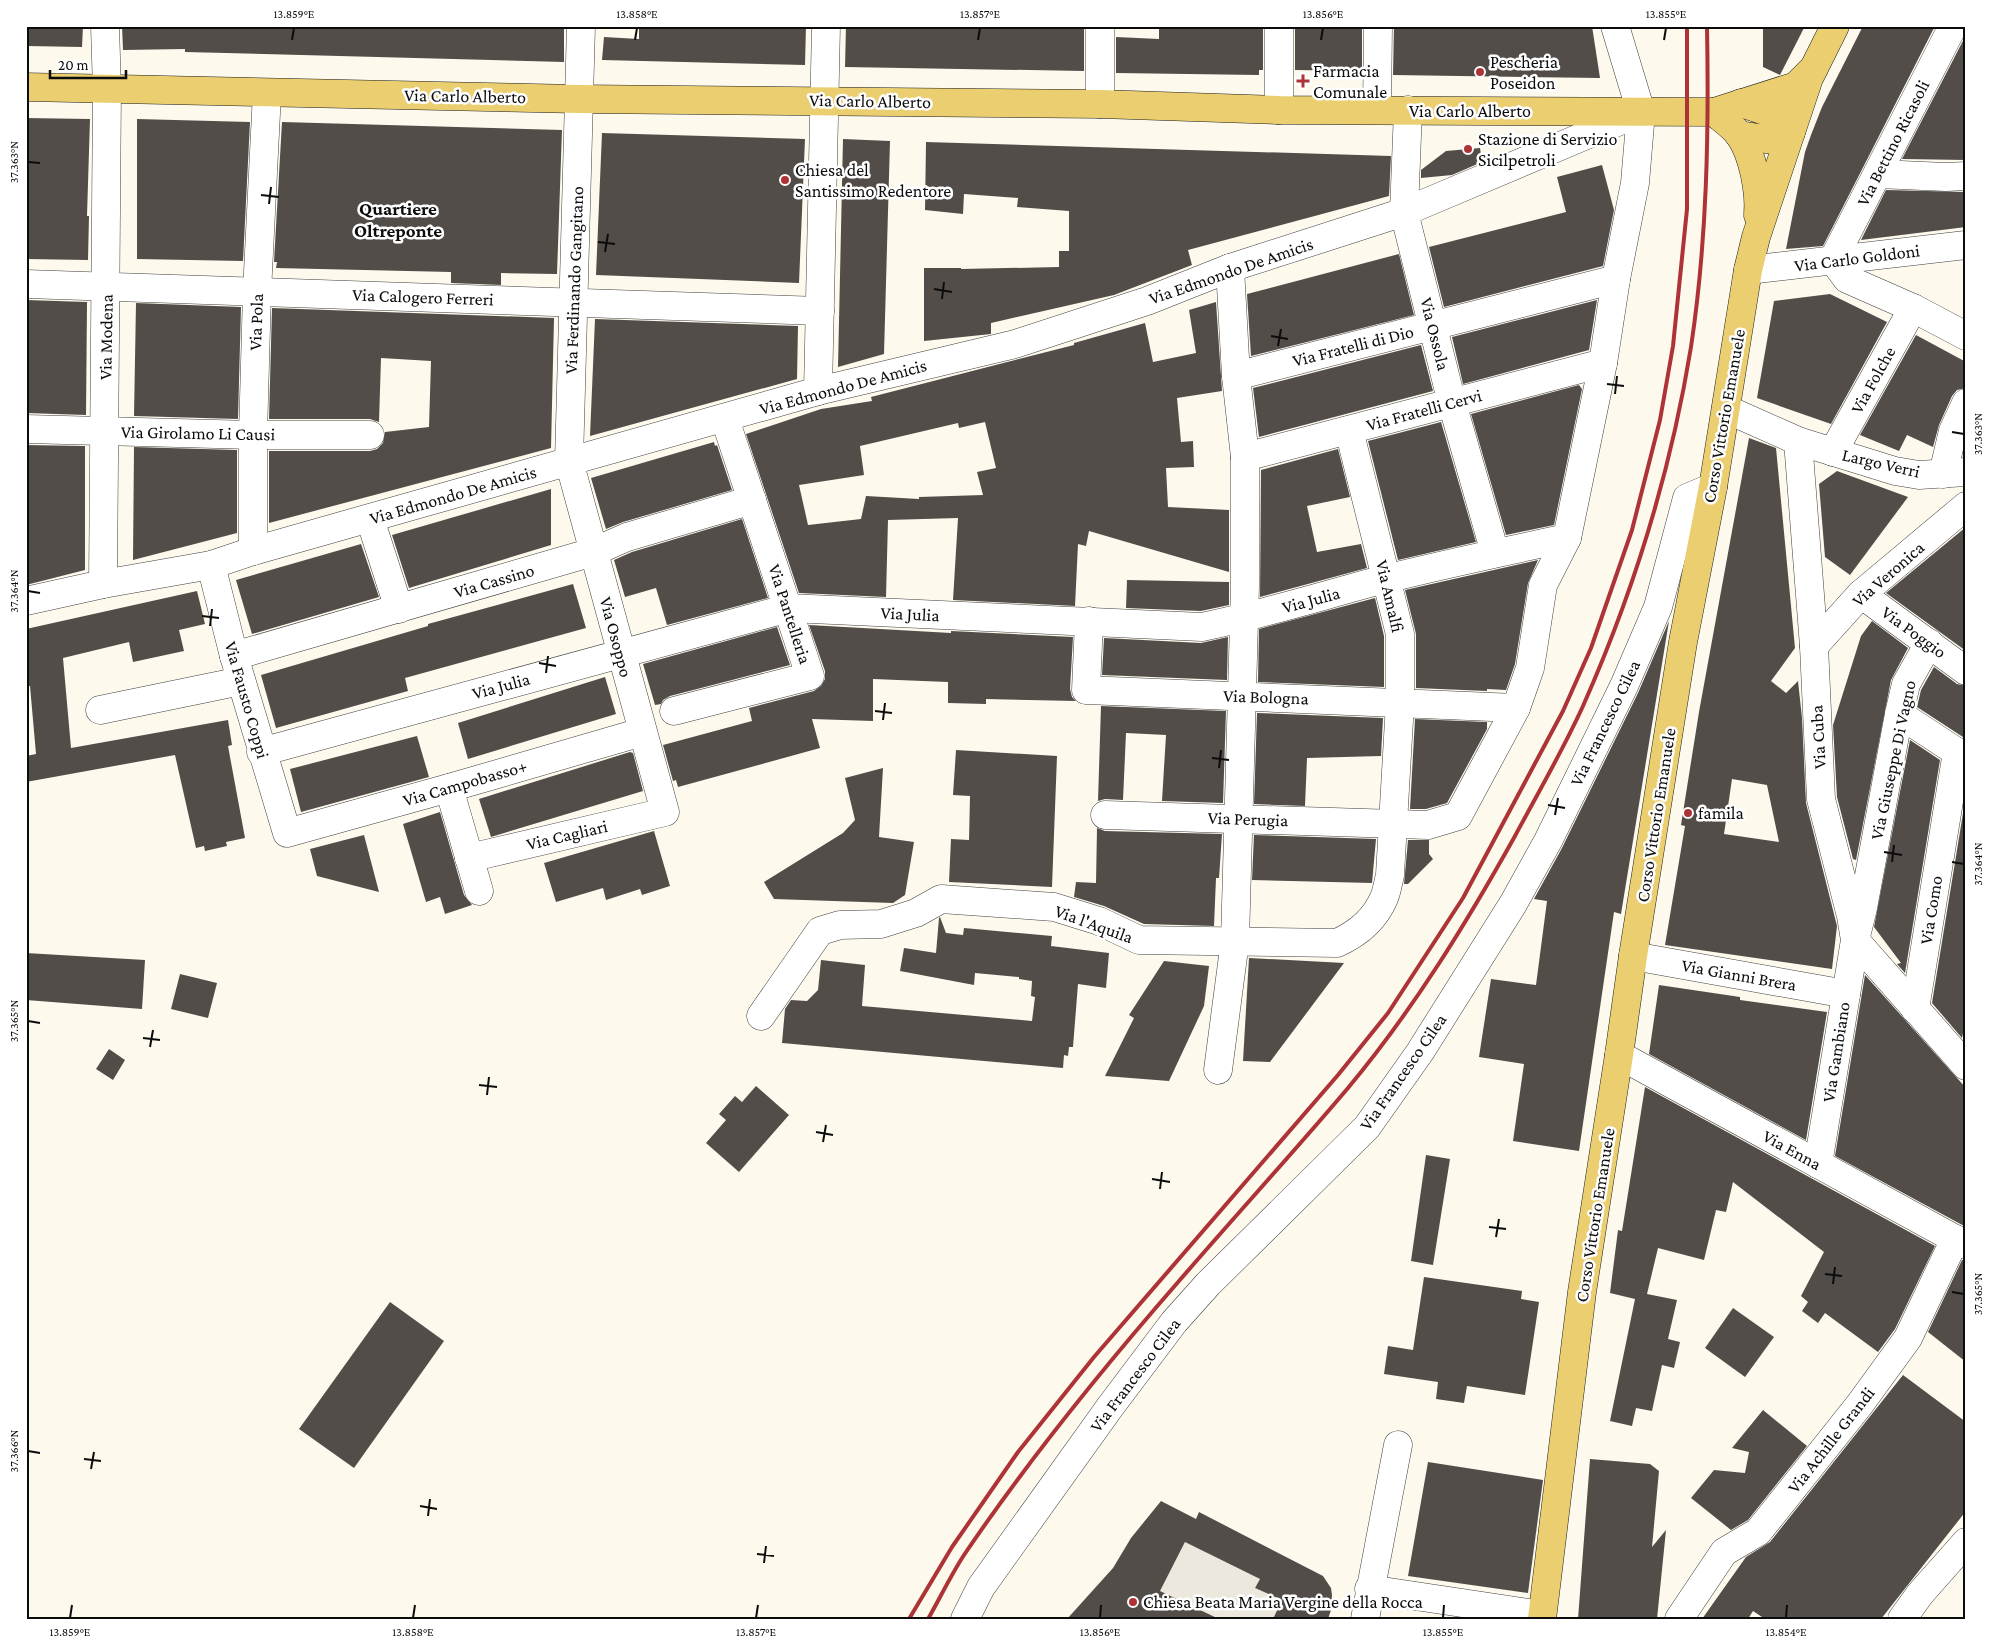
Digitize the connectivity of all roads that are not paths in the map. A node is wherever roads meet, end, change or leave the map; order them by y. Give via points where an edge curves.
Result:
1 (105, 26) edge
2 (581, 26) edge
3 (826, 26) edge
4 (1100, 26) edge
5 (1279, 26) edge
6 (1378, 26) edge
7 (1615, 26) edge
8 (1835, 26) edge
9 (1953, 26) edge
10 (1814, 68) junction
11 (26, 87) edge
12 (107, 89) junction
13 (267, 93) junction
14 (579, 99) junction
15 (824, 101) junction
16 (1741, 103) junction
17 (1100, 104) junction
18 (1279, 110) junction
19 (1376, 110) junction
20 (1408, 110) junction
21 (1640, 112) junction
22 (1714, 112) junction
23 (1791, 132) junction
24 (1740, 135) junction
25 (1878, 174) junction
26 (1966, 176) edge
27 (1404, 212) junction
28 (1756, 236) junction
29 (1966, 245) edge
30 (1833, 260) junction
31 (1230, 268) junction
32 (1748, 270) junction
33 (1616, 279) junction
34 (26, 284) edge
35 (106, 287) junction
36 (257, 292) junction
37 (573, 302) junction
38 (1913, 308) junction
39 (820, 311) junction
40 (1433, 326) junction
41 (1966, 336) edge
42 (1603, 363) junction
43 (1236, 376) junction
44 (818, 391) junction
45 (1452, 403) junction
46 (1966, 403) edge
47 (1726, 409) junction
48 (725, 419) junction
49 (26, 429) edge
50 (1350, 430) junction
51 (105, 431) junction
52 (253, 435) junction
53 (370, 435) dead end
54 (1798, 441) junction
55 (1833, 452) junction
56 (1245, 457) junction
57 (569, 461) junction
58 (1954, 473) edge
59 (1713, 488) junction
60 (752, 500) junction
61 (1966, 506) edge
62 (370, 519) junction
63 (1567, 538) junction
64 (253, 551) junction
65 (593, 552) junction
66 (1496, 553) junction
67 (211, 565) junction
68 (1386, 579) junction
69 (103, 584) junction
70 (1861, 594) junction
71 (26, 602) edge
72 (789, 608) junction
73 (399, 609) junction
74 (1244, 618) junction
75 (1089, 621) junction
76 (1929, 643) junction
77 (1814, 646) junction
78 (620, 654) junction
79 (237, 668) junction
80 (1966, 671) edge
81 (1242, 696) junction
82 (1400, 703) junction
83 (1516, 708) junction
84 (100, 710) dead end
85 (674, 711) dead end
86 (1899, 714) junction
87 (642, 732) junction
88 (262, 752) junction
89 (1961, 755) edge
90 (449, 788) junction
91 (665, 812) joint
92 (1105, 815) dead end
93 (1238, 819) junction
94 (1392, 824) junction
95 (287, 832) joint
96 (469, 858) junction
97 (479, 890) dead end
98 (1855, 940) junction
99 (1235, 941) junction
100 (1633, 956) junction
101 (1846, 994) junction
102 (1916, 1009) junction
103 (761, 1016) dead end
104 (1619, 1055) junction
105 (1965, 1062) edge
106 (1218, 1070) dead end
107 (1818, 1164) junction
108 (1960, 1242) edge
109 (1398, 1445) dead end
110 (1966, 1542) edge
111 (1954, 1570) edge
112 (1369, 1589) junction
113 (1542, 1617) edge
114 (965, 1619) edge
115 (1365, 1619) edge
116 (1679, 1619) edge
117 (1902, 1619) edge

1 - 12 street, Via Modena
2 - 14 street, Via Ferdinando Gangitano
3 - 15 street
4 - 17 street
5 - 18 street
6 - 19 street
7 - 21 street
8 - 10 main road, Corso Vittorio Emanuele
9 - 25 street, Via Bettino Ricasoli
10 - 16 main road, Via Carlo Alberto via 1796,86
10 - 23 main road, Corso Vittorio Emanuele
11 - 12 main road, Via Carlo Alberto
12 - 13 main road, Via Carlo Alberto
12 - 35 street, Via Modena
13 - 14 main road, Via Carlo Alberto
13 - 36 street, Via Pola
14 - 15 main road, Via Carlo Alberto
14 - 37 street, Via Ferdinando Gangitano
15 - 17 main road, Via Carlo Alberto
15 - 39 street
16 - 22 main road, Via Carlo Alberto
16 - 23 main road via 1780,116
17 - 18 main road, Via Carlo Alberto
18 - 19 main road, Via Carlo Alberto
19 - 20 main road, Via Carlo Alberto
20 - 21 main road, Via Carlo Alberto
20 - 27 street, Via Ossola
21 - 22 main road, Via Carlo Alberto
21 - 27 street, Via Edmondo De Amicis
21 - 33 street, Via Perugia via 1635,183
22 - 24 main road
23 - 24 main road via 1772,140
23 - 28 main road, Corso Vittorio Emanuele
24 - 28 main road via 1750,156 1756,184 1759,205
25 - 26 street
25 - 30 street, Via Bettino Ricasoli
27 - 31 street, Via Edmondo De Amicis
27 - 40 street, Via Ossola
28 - 32 main road, Corso Vittorio Emanuele
29 - 30 street, Via Carlo Goldoni
30 - 32 street, Via Carlo Goldoni
30 - 38 street via 1847,279
31 - 43 street
31 - 44 street, Via Edmondo De Amicis via 1147,301 1015,344
32 - 47 main road, Corso Vittorio Emanuele
33 - 40 street, Via Fratelli di Dio
33 - 42 street, Via Perugia
34 - 35 street, Via Calogero Ferreri
35 - 36 street, Via Calogero Ferreri
35 - 51 street, Via Modena
36 - 37 street, Via Calogero Ferreri
36 - 52 street, Via Pola
37 - 39 street, Via Calogero Ferreri
37 - 57 street, Via Ferdinando Gangitano
38 - 41 street
38 - 55 street, Via Folche
39 - 44 street
40 - 43 street, Via Fratelli di Dio
40 - 45 street, Via Ossola
42 - 45 street, Via Fratelli Cervi
42 - 63 street, Via Perugia
43 - 56 street
44 - 48 street, Via Edmondo De Amicis
45 - 50 street, Via Fratelli Cervi
45 - 66 street, Via Ossola
46 - 58 street via 1953,431
47 - 54 street
47 - 59 main road, Corso Vittorio Emanuele
48 - 57 street, Via Edmondo De Amicis
48 - 60 street, Via Pantelleria
49 - 51 street, Via Girolamo Li Causi
50 - 56 street, Via Fratelli Cervi
50 - 68 street, Via Amalfi
51 - 52 street, Via Girolamo Li Causi
51 - 69 street, Via Modena
52 - 53 street, Via Girolamo Li Causi
52 - 64 street, Via Pola
54 - 55 street, Largo Verri
54 - 77 street, Via Cuba
55 - 58 street, Largo Verri via 1918,475
56 - 74 street
57 - 62 street, Via Edmondo De Amicis
57 - 65 street, Via Osoppo
59 - 100 main road, Corso Vittorio Emanuele via 1683,642
59 - 114 street, Via Francesco Cilea via 1687,498 1658,607 1624,686 1548,841 1420,1052 1367,1127 1208,1284 1174,1322 981,1587
60 - 65 street, Via Cassino via 627,537
60 - 72 street, Via Pantelleria
61 - 70 street, Via Veronica
62 - 64 street, Via Edmondo De Amicis
62 - 73 street
63 - 66 street, Via Julia
63 - 83 street, Via Perugia via 1543,585 1530,668
64 - 67 street, Via Edmondo De Amicis
65 - 73 street, Via Cassino
65 - 78 street, Via Osoppo
66 - 68 street, Via Julia
67 - 69 street, Via Edmondo De Amicis
67 - 79 street, Via Fausto Coppi
68 - 74 street, Via Julia
68 - 82 street, Via Amalfi via 1400,634
69 - 71 street, Via Edmondo De Amicis
70 - 76 street, Via Poggio
70 - 77 street, Via Veronica
72 - 75 street, Via Julia
72 - 78 street, Via Julia
72 - 85 street, Via Pantelleria via 810,676
73 - 79 street, Via Cassino
74 - 75 street, Via Julia via 1202,627
74 - 81 street
75 - 81 street, Via Bologna via 1086,690
76 - 80 street, Via Poggio
76 - 86 street, Via Giuseppe Di Vagno via 1906,684
77 - 98 street, Via Cuba via 1821,799
78 - 87 street, Via Osoppo
78 - 88 street, Via Julia
79 - 84 street, Via Cassino
79 - 88 street, Via Fausto Coppi
81 - 82 street, Via Bologna
81 - 93 street
82 - 83 street, Via Bologna
82 - 94 street, Via Amalfi
83 - 94 street, Via Perugia via 1458,816 1428,825
86 - 89 street
86 - 98 street, Via Giuseppe Di Vagno
87 - 90 street, Via Campobasso+
87 - 91 street, Via Osoppo
88 - 95 street, Via Fausto Coppi
89 - 102 street, Via Como
90 - 95 street, Via Campobasso+
90 - 96 street
91 - 96 street, Via Cagliari
92 - 93 street, Via Perugia
93 - 94 street, Via Perugia
93 - 99 street
94 - 99 street, Via l'Aquila via 1390,875 1384,898 1372,918 1351,936 1337,943
96 - 97 street
98 - 101 street, Via Gambiano
98 - 102 street
99 - 103 street, Via l'Aquila via 1140,940 1099,921 1054,907 941,899 916,913 881,924 840,924 820,931
99 - 106 street
100 - 101 street, Via Gianni Brera
100 - 104 main road, Corso Vittorio Emanuele
101 - 107 street, Via Gambiano
102 - 105 street
104 - 107 street, Via Enna
104 - 113 main road, Corso Vittorio Emanuele via 1582,1292
107 - 108 street, Via Enna
108 - 116 street, Via Achille Grandi via 1908,1338 1860,1404 1758,1532 1724,1552
109 - 112 street
110 - 111 street
111 - 117 street via 1920,1594
112 - 113 street
112 - 115 street

